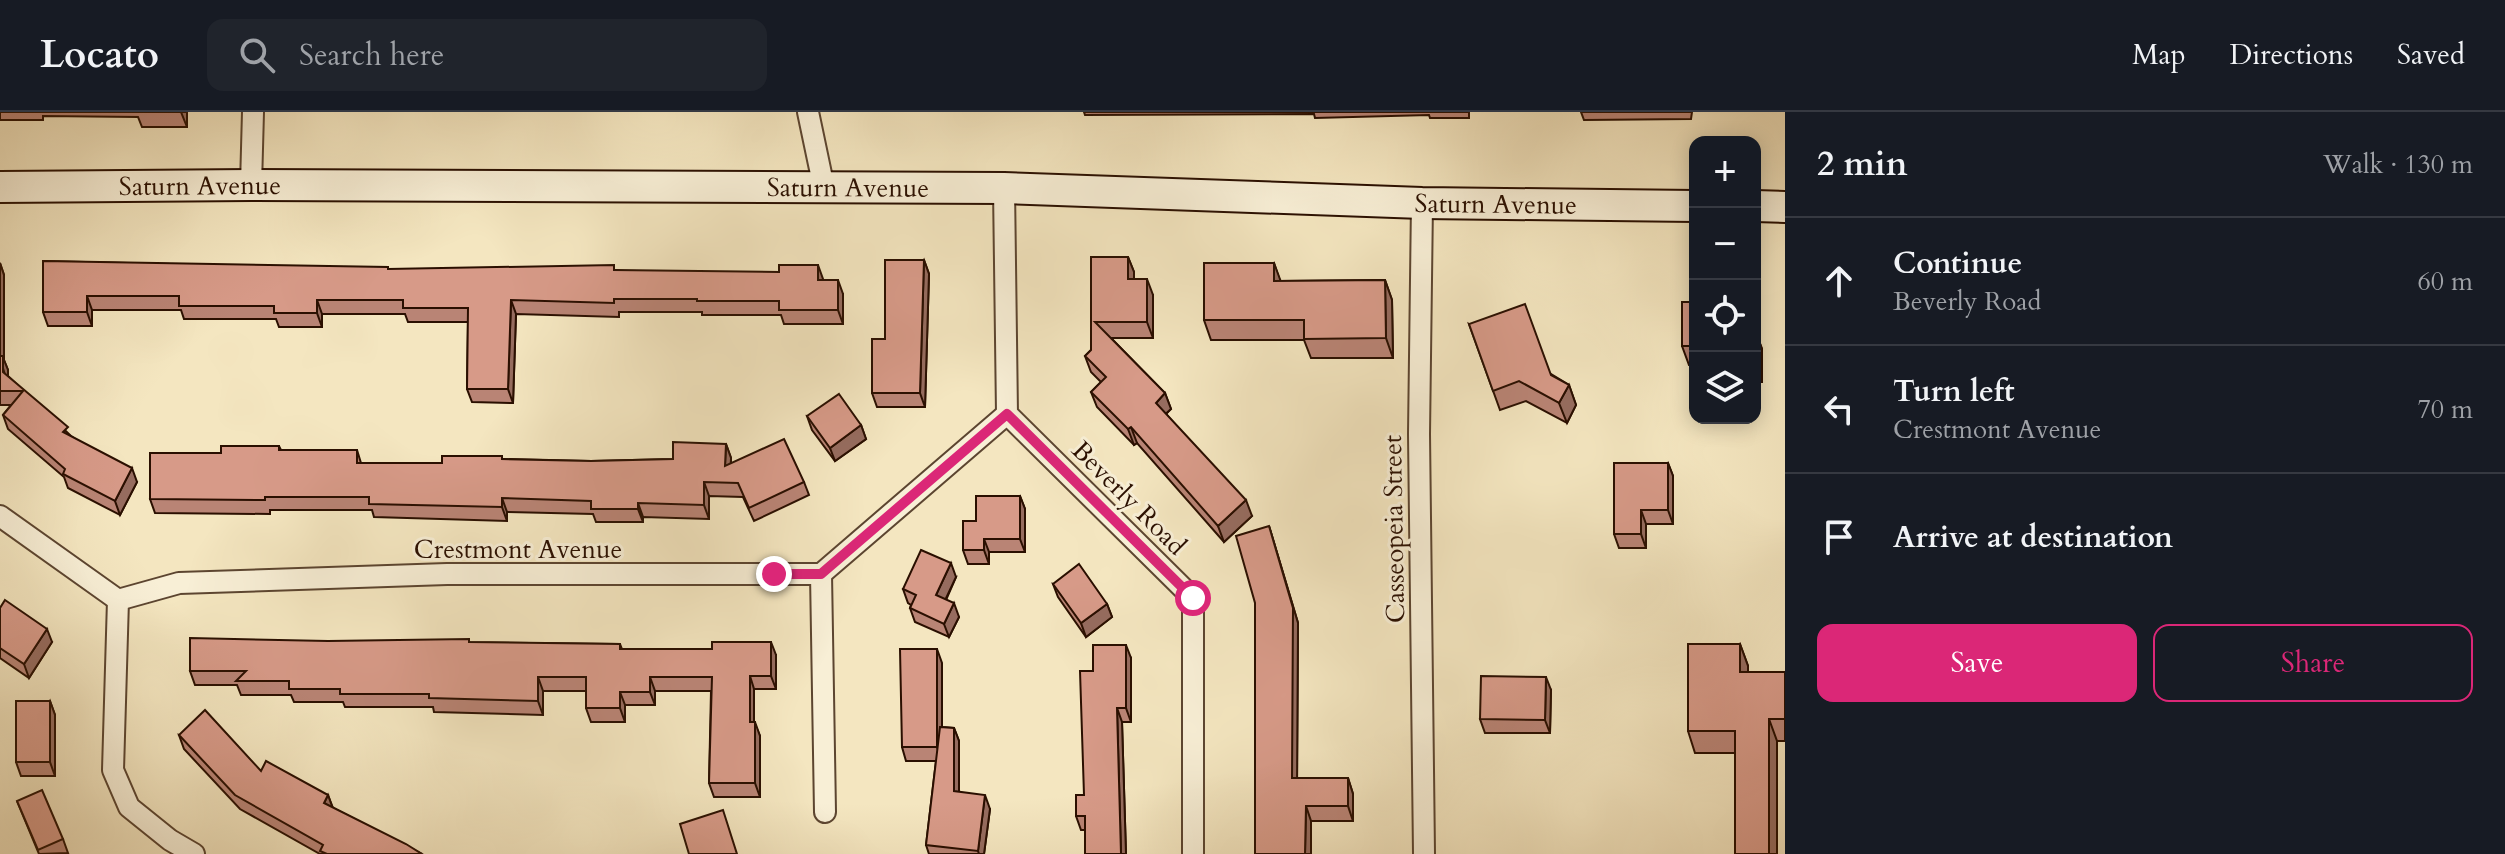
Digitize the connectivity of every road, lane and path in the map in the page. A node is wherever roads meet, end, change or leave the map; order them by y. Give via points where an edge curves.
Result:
1 (253, 112) edge
2 (808, 112) edge
3 (251, 185) junction
4 (0, 187) edge
5 (824, 188) junction
6 (1004, 188) junction
7 (1422, 203) junction
8 (1689, 206) edge
9 (1761, 206) edge
10 (1785, 207) edge
11 (1007, 414) junction
12 (0, 516) edge
13 (821, 574) junction
14 (118, 600) junction
15 (825, 812) dead end
16 (194, 854) edge
17 (1193, 854) edge
18 (1424, 854) edge

1 - 3 street
2 - 5 street
3 - 4 street, Saturn Avenue
3 - 5 street, Saturn Avenue
5 - 6 street, Saturn Avenue
6 - 7 street, Saturn Avenue
6 - 11 street
7 - 8 street, Saturn Avenue
7 - 18 street, Casseopeia Street
9 - 10 street
11 - 13 street
11 - 17 street, Beverly Road via 1193,598
12 - 14 street
13 - 14 street, Crestmont Avenue via 447,574 179,583
13 - 15 street
14 - 16 street via 113,770 129,807

